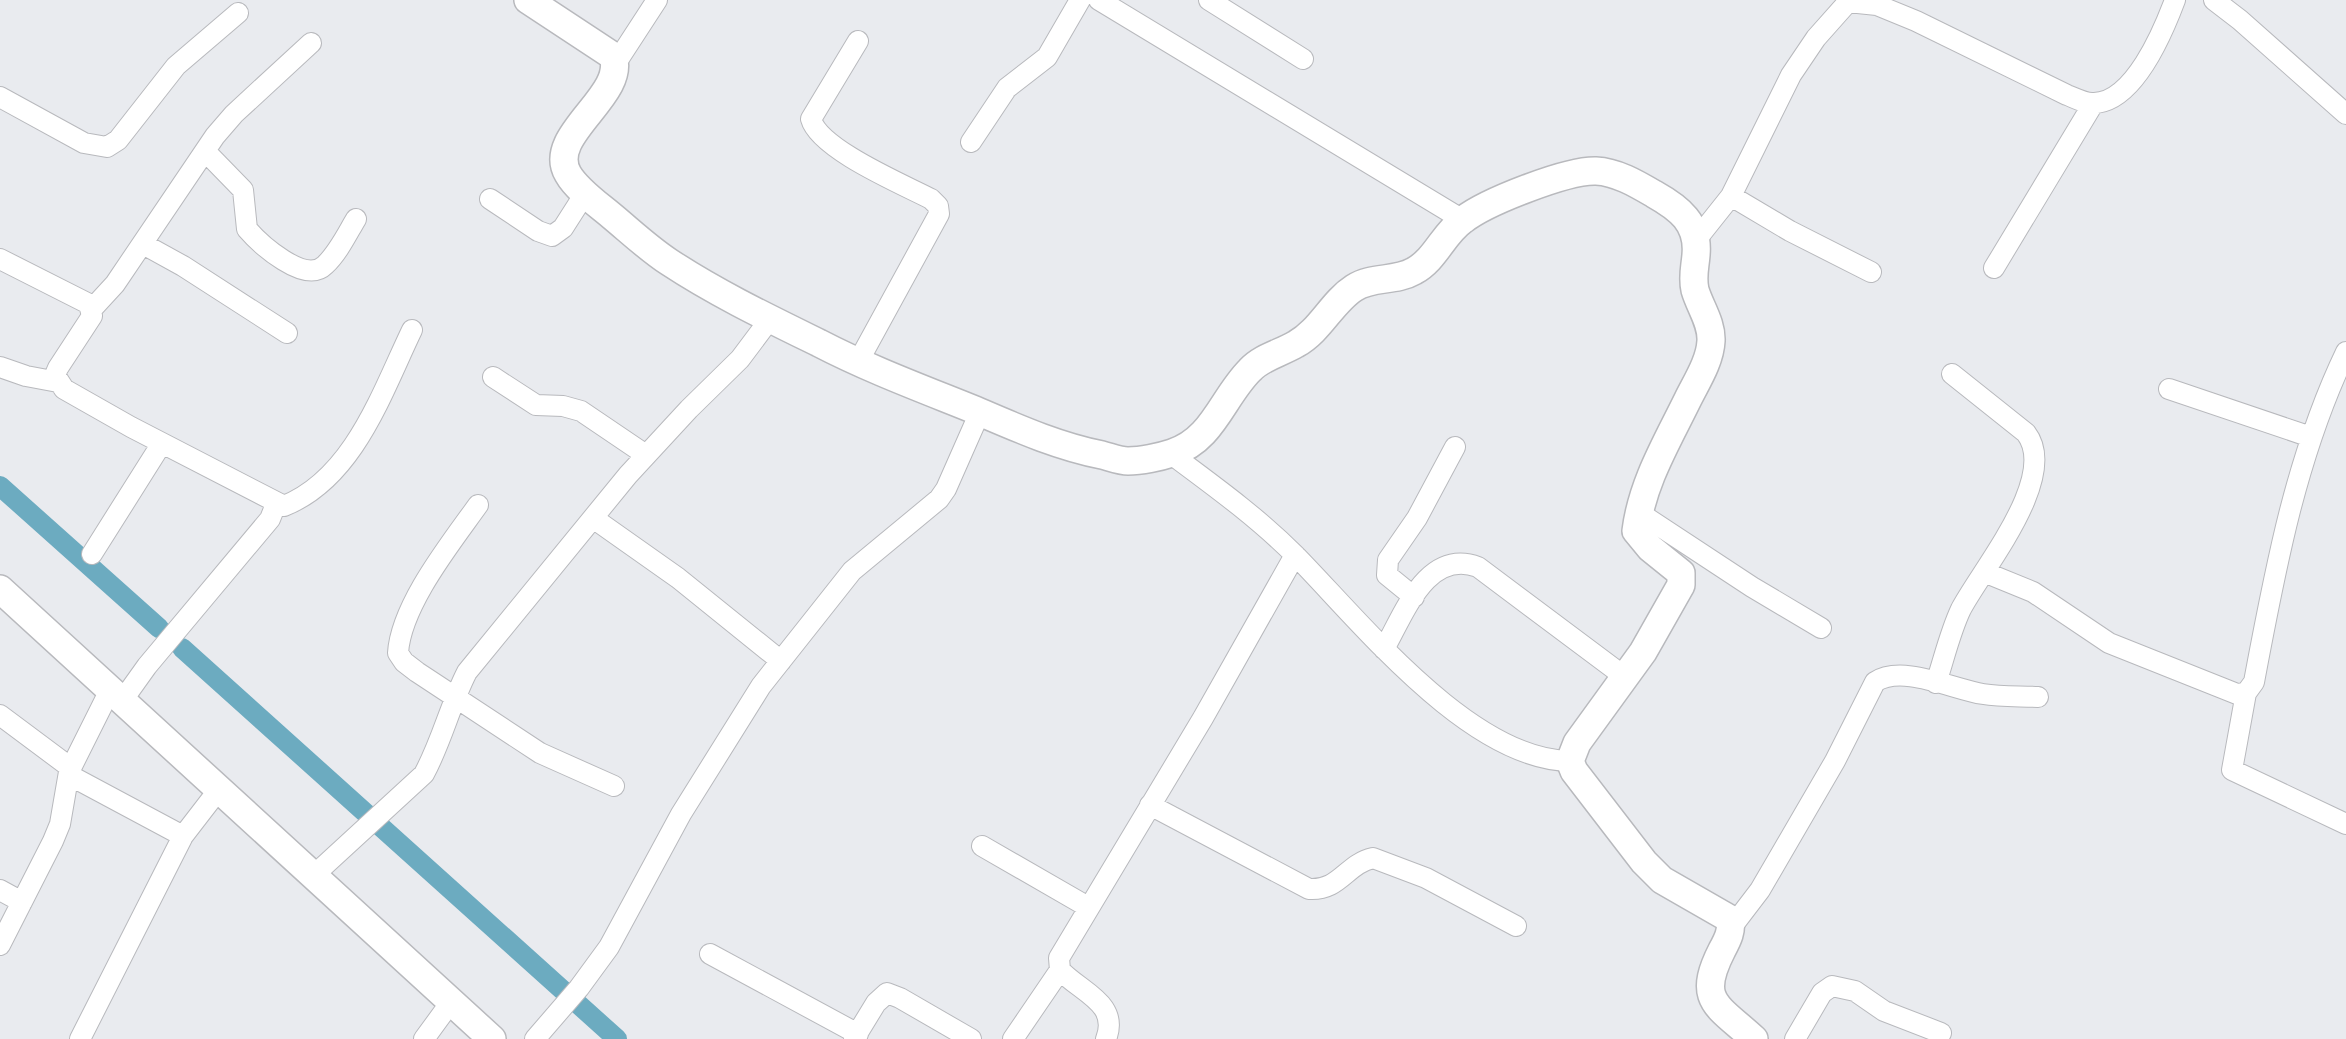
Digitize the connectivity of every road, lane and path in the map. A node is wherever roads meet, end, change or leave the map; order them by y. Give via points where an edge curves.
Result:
1 (528, 0) edge
2 (657, 0) edge
3 (1080, 0) edge
4 (1100, 0) edge
5 (1209, 0) edge
6 (2175, 0) edge
7 (2214, 0) edge
8 (1847, 1) edge
9 (238, 13) dead end
10 (858, 41) dead end
11 (311, 43) dead end
12 (1303, 59) dead end
13 (616, 63) junction
14 (0, 97) edge
15 (2093, 104) junction
16 (2346, 114) edge
17 (971, 142) dead end
18 (205, 151) junction
19 (586, 192) junction
20 (1731, 196) junction
21 (490, 199) dead end
22 (356, 219) dead end
23 (1463, 220) junction
24 (1696, 240) junction
25 (143, 244) junction
26 (0, 259) edge
27 (1994, 267) dead end
28 (1871, 272) dead end
29 (92, 309) junction
30 (771, 319) junction
31 (412, 330) dead end
32 (287, 333) dead end
33 (2346, 352) edge
34 (858, 362) junction
35 (0, 367) edge
36 (1952, 374) dead end
37 (493, 377) dead end
38 (58, 382) junction
39 (2169, 389) dead end
40 (980, 412) junction
41 (2311, 437) junction
42 (162, 443) junction
43 (1455, 447) dead end
44 (1171, 454) junction
45 (646, 455) junction
46 (276, 504) junction
47 (478, 505) dead end
48 (1638, 512) junction
49 (593, 518) junction
50 (92, 554) dead end
51 (1294, 555) junction
52 (1984, 572) junction
53 (0, 589) edge
54 (1414, 597) junction
55 (1821, 627) dead end
56 (1384, 649) junction
57 (781, 661) junction
58 (1625, 677) junction
59 (1936, 683) junction
60 (2246, 693) junction
61 (116, 695) junction
62 (455, 696) junction
63 (2038, 697) dead end
64 (0, 715) edge
65 (1570, 761) junction
66 (70, 772) junction
67 (614, 786) dead end
68 (220, 789) junction
69 (1150, 805) junction
70 (2346, 824) edge
71 (183, 836) junction
72 (982, 846) dead end
73 (320, 869) junction
74 (0, 890) edge
75 (22, 902) junction
76 (1088, 908) junction
77 (1516, 926) dead end
78 (1731, 928) junction
79 (0, 945) edge
80 (710, 954) dead end
81 (1060, 970) junction
82 (452, 1002) junction
83 (1941, 1033) dead end
84 (856, 1036) edge
85 (85, 1037) edge
86 (424, 1039) edge
87 (492, 1039) edge
88 (535, 1039) edge
89 (971, 1039) edge
90 (1013, 1039) edge
91 (1106, 1039) edge
92 (1754, 1039) edge
93 (1795, 1039) edge

1 - 13 street via 605,49
2 - 13 street
3 - 17 street via 1047,57 1007,88
4 - 23 street
5 - 12 street
6 - 15 street via 2142,69 2125,89 2109,100
7 - 16 street
8 - 15 street via 1877,5 1916,21 2058,91
8 - 20 street via 1791,75
9 - 14 street via 176,66 118,140 107,147 84,143
10 - 34 street via 811,119 813,127 847,155 931,199 939,214
11 - 18 street via 234,114
13 - 19 street via 608,87 586,114 563,159 566,171
15 - 27 street
18 - 22 street via 243,190 248,229 288,263 310,270 325,266
18 - 25 street
19 - 21 street via 563,228 552,236
19 - 30 street via 666,260
20 - 24 street
20 - 28 street
23 - 24 street via 1494,203 1566,175 1596,171 1620,176 1678,209 1693,226
23 - 44 street via 1430,260 1415,271 1354,288 1298,344 1253,366 1213,424 1195,443
24 - 48 street via 1692,273 1711,328 1711,345 1650,476
25 - 29 street
25 - 32 street
26 - 29 street via 89,303
29 - 38 street via 92,316 57,368
30 - 34 street
30 - 45 street via 740,359
31 - 46 street via 369,418 338,466 294,502
33 - 41 street
34 - 40 street
35 - 38 street
36 - 52 street via 2034,443 2028,495
37 - 45 street via 536,405 581,411
38 - 42 street
39 - 41 street
40 - 44 street via 1047,441 1096,454 1128,461
40 - 57 street via 939,499 852,571
41 - 60 street via 2270,597 2254,682
42 - 46 street
42 - 50 street
43 - 54 street via 1417,518 1388,560 1388,574
44 - 51 street via 1248,512
45 - 49 street
46 - 61 street via 270,519 147,666
47 - 62 street via 426,580 398,644 404,662
48 - 55 street
48 - 58 street via 1636,531 1640,539 1681,573 1681,585
49 - 57 street via 678,578
49 - 62 street via 467,672
51 - 56 street
51 - 69 street
52 - 59 street via 1961,610
52 - 60 street via 2033,592 2109,643 2237,694
53 - 61 street
54 - 56 street
54 - 58 street via 1442,567 1453,562 1471,565
56 - 65 street via 1490,738 1549,761
57 - 88 street via 681,814 609,947
58 - 65 street via 1577,743
59 - 63 street via 1987,694
59 - 78 street via 1906,675 1883,676 1875,682 1835,761 1760,890
60 - 70 street via 2232,770
61 - 66 street
61 - 68 street
62 - 67 street via 540,753
62 - 73 street via 424,774
64 - 66 street
65 - 78 street via 1644,862 1678,891 1722,912 1730,919
66 - 71 street
66 - 75 street via 57,833
68 - 71 street
68 - 73 street
69 - 76 street
69 - 77 street via 1309,889 1331,887 1364,860 1373,858 1426,878
71 - 85 street
72 - 76 street
73 - 82 street
74 - 75 street
75 - 79 street
76 - 81 street via 1059,958
78 - 92 street via 1711,972 1710,991 1715,1002
80 - 84 street
81 - 90 street
81 - 91 street via 1103,1005 1110,1021
82 - 86 street
82 - 87 street
83 - 93 street via 1884,1011 1855,991 1832,986 1822,993
84 - 89 street via 876,1003 887,993

